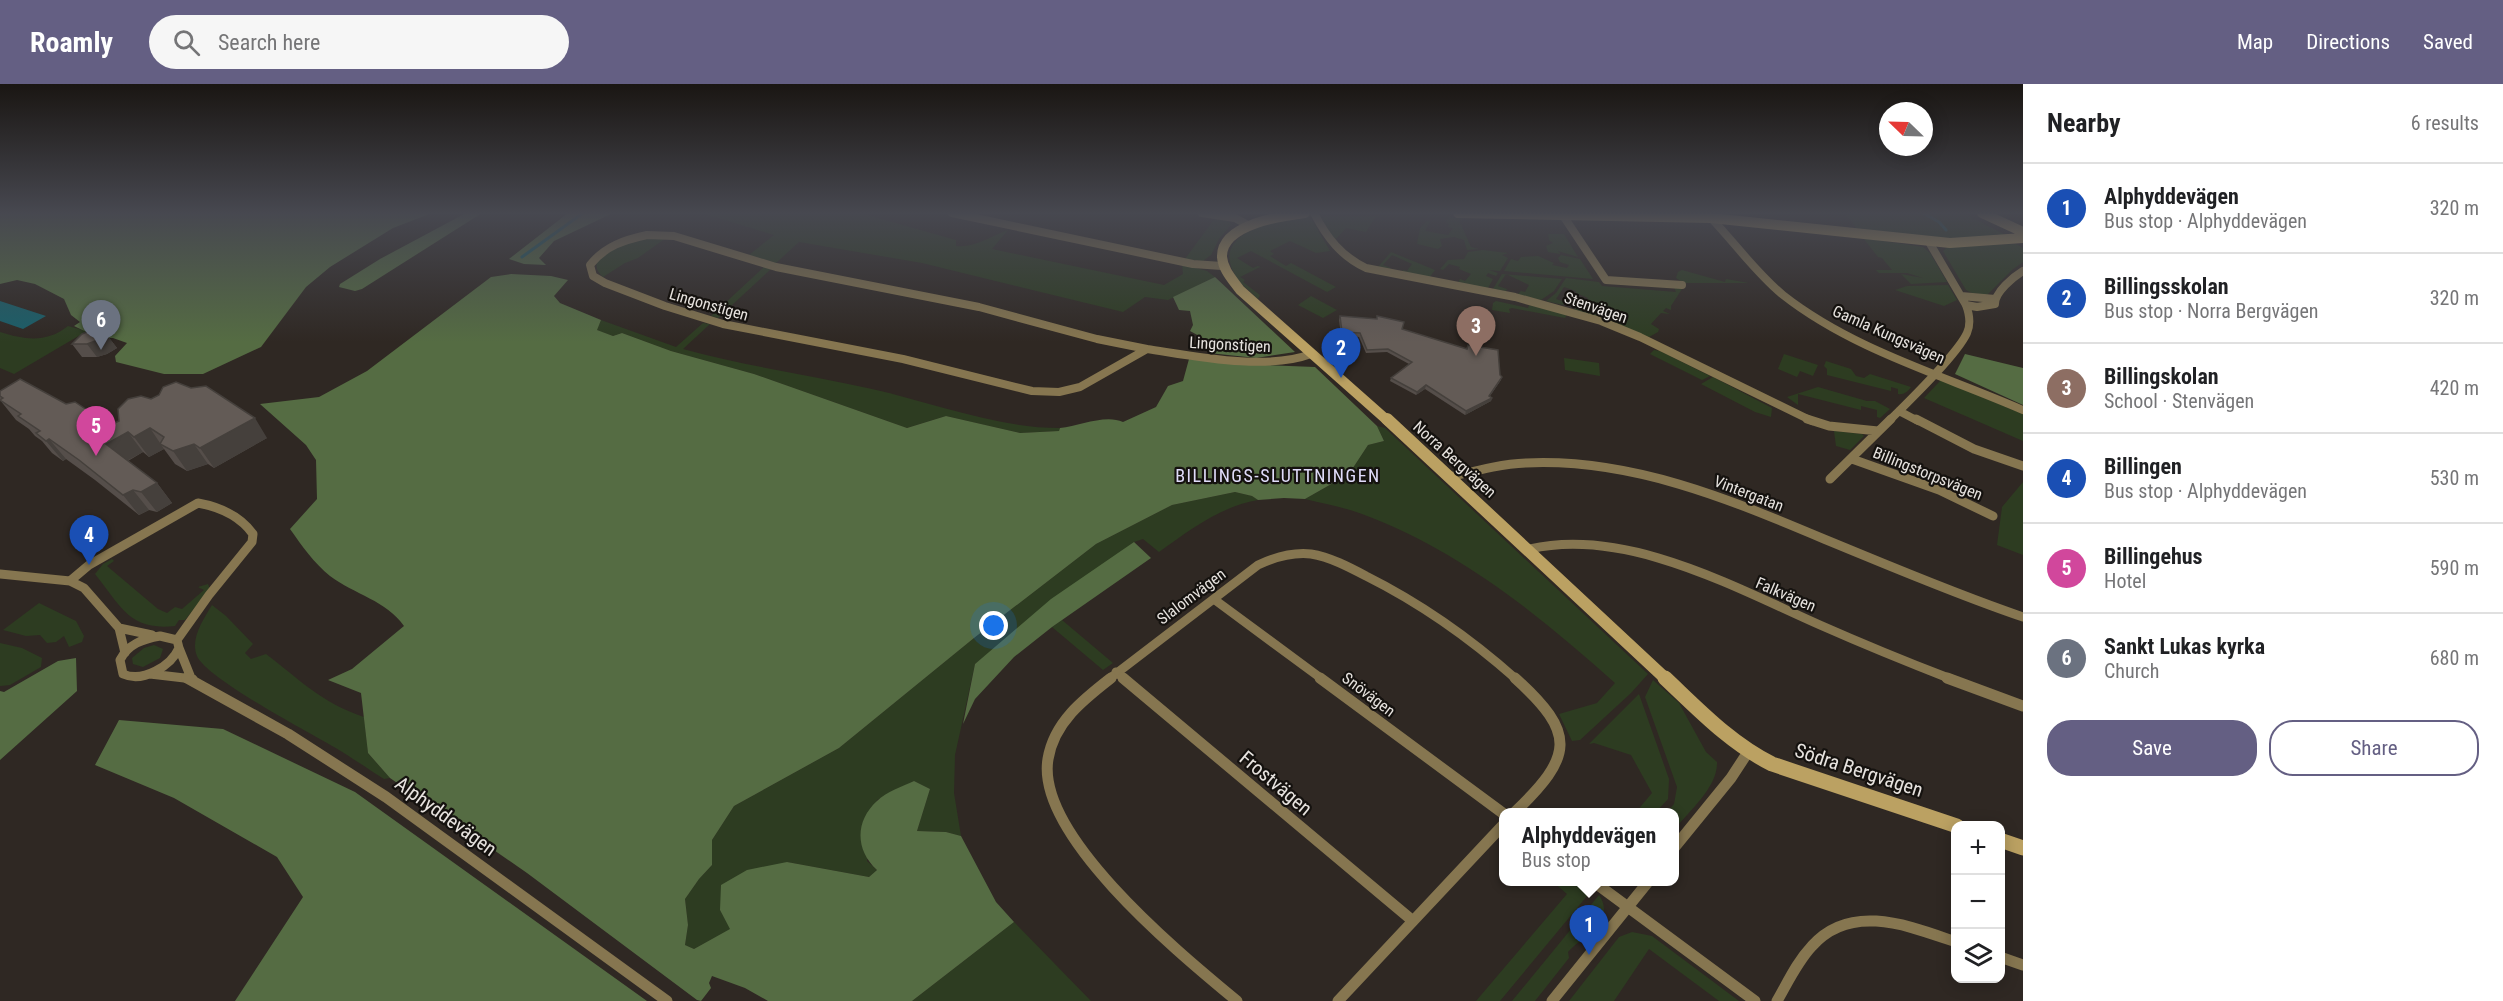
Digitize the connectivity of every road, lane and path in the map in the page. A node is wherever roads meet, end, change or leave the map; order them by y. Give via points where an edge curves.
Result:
1 (597, 256) edge
2 (740, 256) edge
3 (1154, 256) edge
4 (1222, 256) edge
5 (1344, 256) edge
6 (1590, 256) edge
7 (1743, 256) edge
8 (1937, 256) edge
9 (1222, 266) junction
10 (2023, 271) edge
11 (1682, 285) dead end
12 (1961, 296) junction
13 (1995, 299) junction
14 (1966, 305) junction
15 (1147, 349) junction
16 (1311, 354) junction
17 (1935, 372) junction
18 (2023, 410) edge
19 (1899, 411) junction
20 (1878, 431) junction
21 (1852, 459) junction
22 (2023, 466) edge
23 (1450, 477) junction
24 (1830, 478) dead end
25 (1993, 516) dead end
26 (1530, 549) junction
27 (0, 574) edge
28 (69, 581) junction
29 (1215, 600) junction
30 (2023, 617) edge
31 (119, 628) junction
32 (154, 636) junction
33 (178, 643) junction
34 (125, 653) junction
35 (1116, 672) junction
36 (150, 674) junction
37 (191, 678) junction
38 (2023, 706) edge
39 (1748, 752) junction
40 (1520, 808) edge
41 (1499, 811) edge
42 (1951, 823) edge
43 (1499, 828) edge
44 (2005, 841) edge
45 (1679, 842) edge
46 (2023, 848) edge
47 (1599, 886) edge
48 (1645, 886) edge
49 (1627, 908) junction
50 (1413, 921) junction
51 (1951, 941) edge
52 (2005, 958) edge
53 (2023, 964) edge
54 (667, 1001) edge
55 (1237, 1001) edge
56 (1338, 1001) edge
57 (1552, 1001) edge
58 (1755, 1001) edge
59 (1777, 1001) edge

1 - 15 street, Lingonstigen via 590,265 593,276 605,283 710,320 912,361 1032,391 1059,392 1080,387
2 - 15 street, Lingonstigen via 979,307
3 - 9 street
4 - 9 street
5 - 20 street, Stenvägen via 1366,268 1515,297 1587,316 1640,337 1802,418 1829,426
6 - 11 street via 1606,280
7 - 17 street, Gamla Kungsvägen via 1802,309 1857,340
8 - 12 street, Billingstorpsvägen
9 - 16 street, Norra Bergvägen via 1240,290
10 - 13 street
12 - 13 street
12 - 14 street, Billingstorpsvägen
13 - 14 street via 1990,306
14 - 17 street, Billingstorpsvägen via 1968,331
15 - 16 street, Lingonstigen via 1232,360 1295,360
16 - 23 street, Norra Bergvägen
17 - 18 street, Gamla Kungsvägen
17 - 19 street, Billingstorpsvägen
19 - 20 street, Billingstorpsvägen
19 - 22 street via 1974,449
20 - 21 street, Billingstorpsvägen
21 - 24 street, Billingstorpsvägen
21 - 25 street, Billingstorpsvägen via 1939,490
23 - 26 street, Norra Bergvägen
23 - 30 street, Vintergatan via 1497,466 1540,463 1605,468 1664,480 1728,500
26 - 38 street, Falkvägen via 1572,542 1633,552 1668,563
26 - 39 street, Norra Bergvägen
27 - 28 street
28 - 31 street via 84,588
28 - 33 street via 89,565 198,502 212,504 248,526 252,542
29 - 35 street, Slalomvägen
29 - 40 street, Slalomvägen via 1258,565 1277,555 1318,555 1373,579 1454,629 1505,669 1557,727 1561,742 1551,776
29 - 41 street, Snövägen
31 - 32 street
31 - 34 street
32 - 33 street via 172,636
32 - 34 street
33 - 36 street via 171,662
33 - 37 street
34 - 36 street, Alphyddevägen via 119,668 123,673
35 - 50 street, Frostvägen
35 - 55 street, Slalomvägen via 1078,703 1061,726 1047,766 1048,789 1061,821 1112,886 1166,941
36 - 37 street, Alphyddevägen
37 - 54 street, Alphyddevägen via 386,797
39 - 42 street, Södra Bergvägen via 1772,764
39 - 45 street
43 - 50 street
44 - 46 street
47 - 49 street
48 - 49 street
49 - 57 street
49 - 58 street
50 - 56 street
51 - 59 street via 1884,921 1848,921 1826,931 1812,945
52 - 53 street

